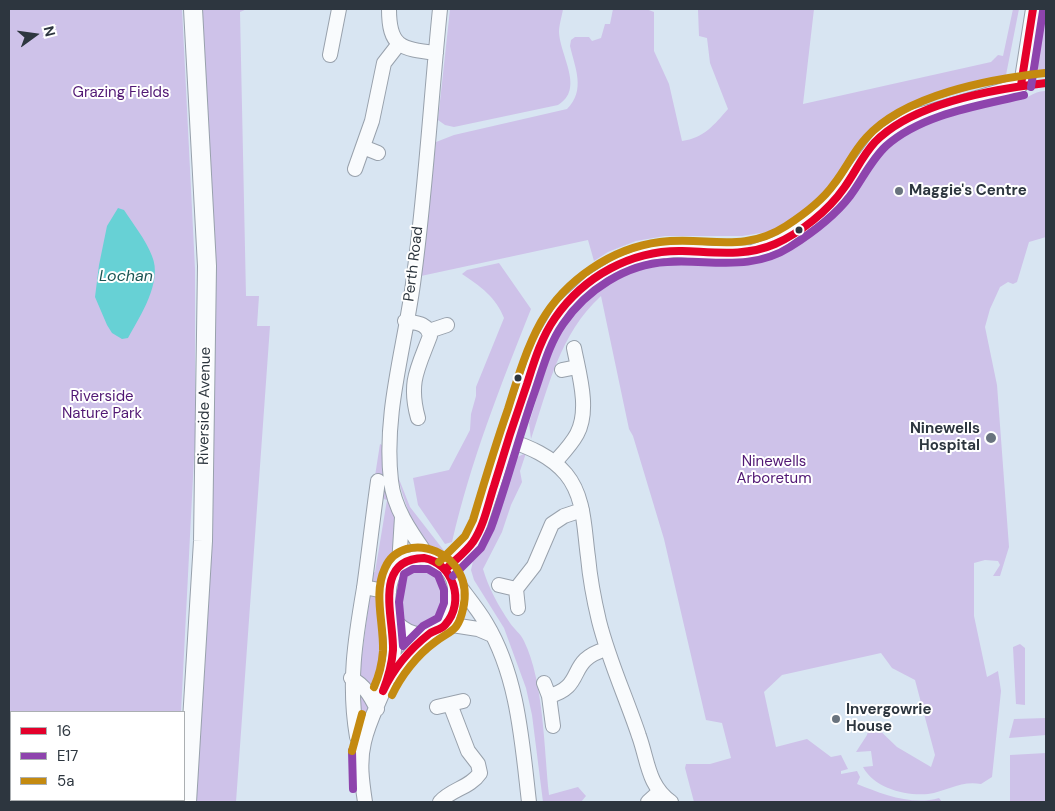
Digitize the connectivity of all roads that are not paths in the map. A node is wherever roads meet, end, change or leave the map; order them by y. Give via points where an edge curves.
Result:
1 (193, 9) edge
2 (339, 9) edge
3 (389, 9) edge
4 (440, 9) edge
5 (1033, 9) edge
6 (398, 45) junction
7 (436, 53) junction
8 (330, 55) dead end
9 (363, 147) junction
10 (378, 153) dead end
11 (355, 169) dead end
12 (406, 321) junction
13 (448, 325) dead end
14 (429, 331) junction
15 (574, 348) dead end
16 (578, 367) junction
17 (562, 370) dead end
18 (418, 418) dead end
19 (508, 440) junction
20 (555, 462) junction
21 (378, 481) dead end
22 (582, 510) junction
23 (402, 517) junction
24 (429, 558) junction
25 (398, 566) junction
26 (450, 573) junction
27 (499, 585) dead end
28 (364, 587) junction
29 (516, 589) junction
30 (389, 592) junction
31 (518, 608) dead end
32 (392, 618) junction
33 (446, 624) junction
34 (430, 633) junction
35 (492, 635) junction
36 (607, 649) junction
37 (351, 678) junction
38 (390, 678) junction
39 (450, 704) dead end
40 (376, 709) junction
41 (553, 726) dead end
42 (357, 737) dead end
43 (659, 792) junction
44 (187, 802) edge
45 (365, 802) edge
46 (440, 802) edge
47 (529, 802) edge
48 (648, 802) edge
49 (671, 802) edge

1 - 44 main road, Riverside Avenue via 207,266 203,541
2 - 8 street
3 - 6 street via 389,27
4 - 7 street, Perth Road
5 - 19 street via 1021,85 912,117 881,137 825,209 776,243 752,252 715,254 675,250 650,253 620,264 590,282 562,309 540,346
6 - 7 street via 407,50
6 - 9 street via 384,63
7 - 12 street, Perth Road via 414,277
9 - 10 street
9 - 11 street
12 - 14 street via 423,324
12 - 23 street, Perth Road via 388,440 391,483
13 - 14 street
14 - 18 street via 430,336 414,376 413,394
15 - 16 street
16 - 17 street
16 - 20 street via 582,419 571,444
19 - 20 street
19 - 26 street via 477,534
20 - 22 street via 567,474
21 - 28 street
22 - 29 street via 552,524 534,566
22 - 36 street via 590,578
23 - 24 street, Perth Road
23 - 25 street, Perth Road
24 - 25 street via 414,559
24 - 26 street, Perth Road via 439,561
25 - 30 street, Perth Road
26 - 33 street via 455,592
26 - 35 street
27 - 29 street
28 - 30 street
28 - 37 street
29 - 31 street
30 - 32 street, Perth Road via 388,606
32 - 34 street via 402,630 415,635
32 - 38 street, Perth Road via 394,649
33 - 34 street, Perth Road
33 - 35 street via 478,629
34 - 38 street, Perth Road
35 - 47 street via 509,677 518,716
36 - 41 street via 588,655 580,663 569,688 546,689
36 - 43 street via 640,737 649,774
37 - 40 street via 362,684
37 - 42 street
38 - 40 street, Perth Road
39 - 46 street via 480,773 475,781 445,796
40 - 45 street, Perth Road via 361,756
43 - 48 street
43 - 49 street

